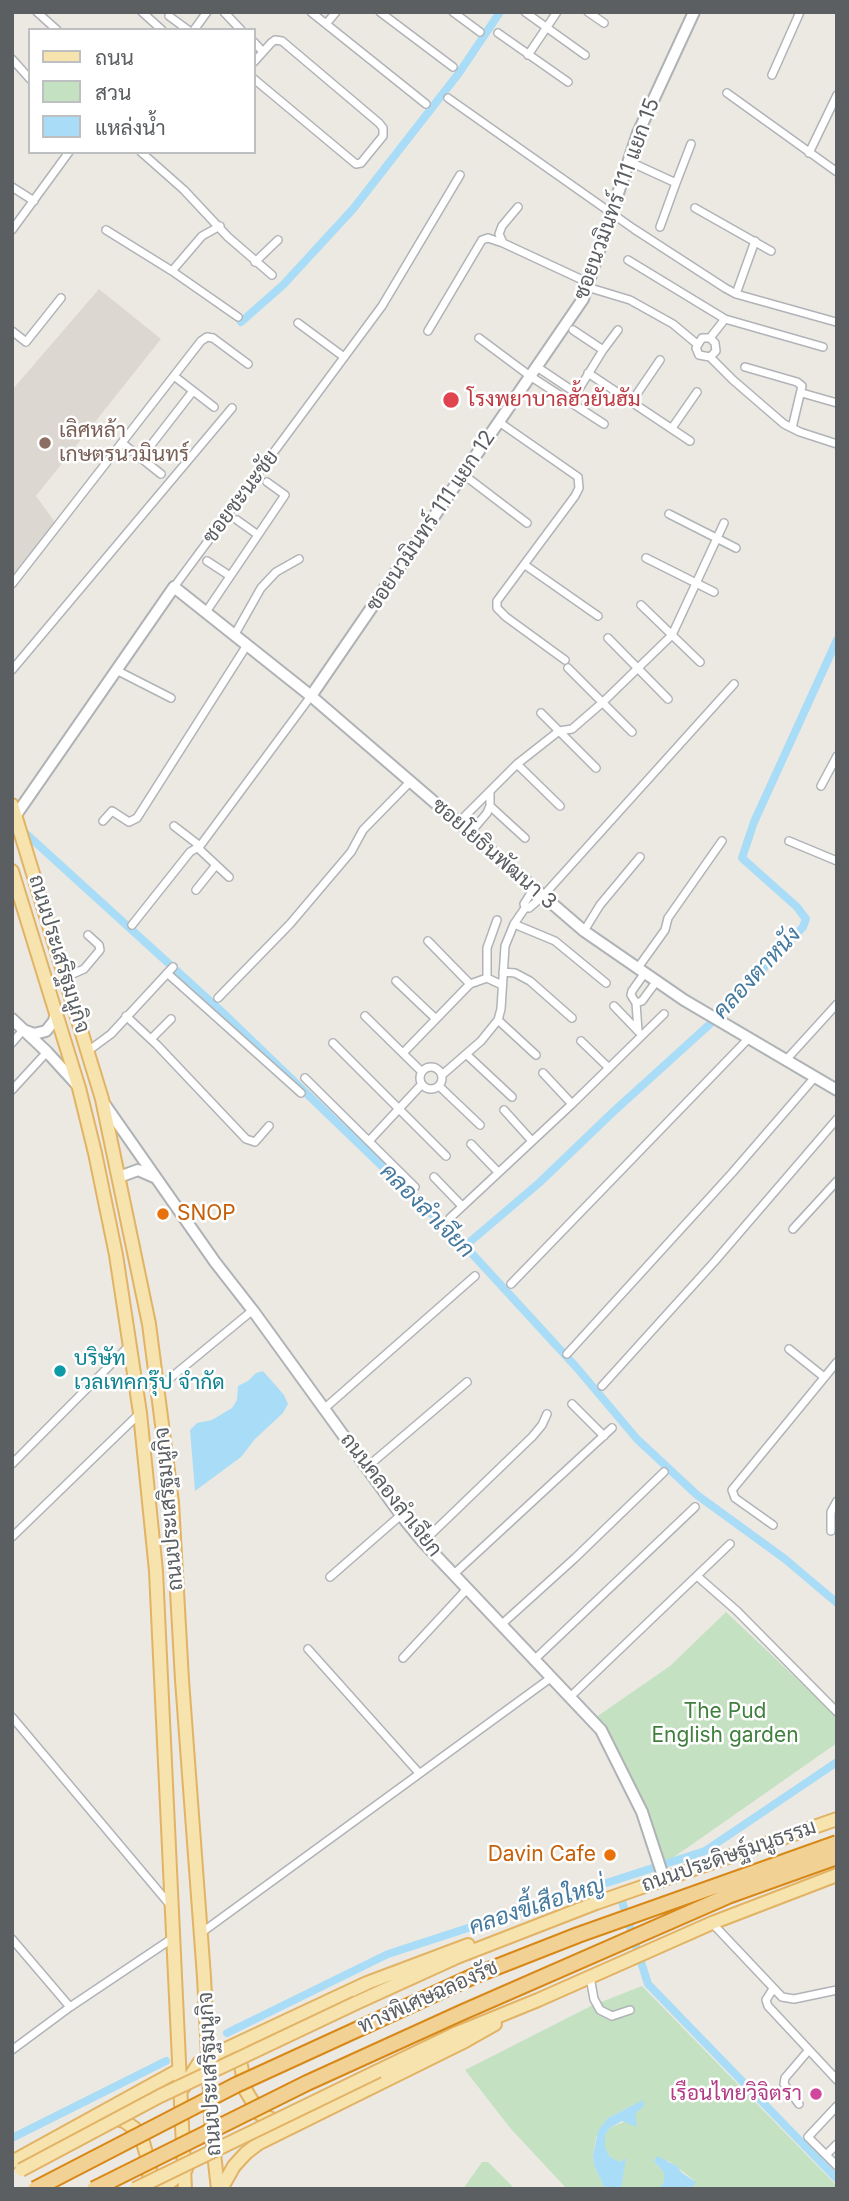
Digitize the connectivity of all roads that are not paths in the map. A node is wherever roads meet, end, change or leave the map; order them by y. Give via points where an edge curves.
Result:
1 (37, 12) edge
2 (142, 12) edge
3 (207, 12) edge
4 (224, 12) edge
5 (311, 12) edge
6 (335, 12) edge
7 (380, 12) edge
8 (453, 12) edge
9 (525, 12) edge
10 (557, 12) edge
11 (589, 12) edge
12 (694, 12) edge
13 (800, 12) edge
14 (170, 14) edge
15 (604, 23) dead end
16 (326, 24) junction
17 (55, 28) edge
18 (159, 28) edge
19 (186, 28) edge
20 (195, 28) edge
21 (239, 28) edge
22 (547, 28) junction
23 (480, 32) dead end
24 (498, 33) dead end
25 (256, 44) edge
26 (263, 52) junction
27 (528, 55) junction
28 (585, 55) dead end
29 (12, 59) edge
30 (256, 60) edge
31 (19, 66) junction
32 (453, 67) dead end
33 (12, 75) edge
34 (772, 75) dead end
35 (28, 77) edge
36 (256, 81) edge
37 (568, 82) dead end
38 (727, 93) dead end
39 (837, 95) edge
40 (448, 98) dead end
41 (426, 104) dead end
42 (691, 144) dead end
43 (809, 153) junction
44 (68, 154) edge
45 (143, 154) edge
46 (628, 161) junction
47 (837, 172) edge
48 (460, 176) dead end
49 (676, 183) junction
50 (12, 187) edge
51 (34, 201) junction
52 (518, 207) dead end
53 (695, 208) dead end
54 (610, 212) junction
55 (220, 226) junction
56 (660, 227) dead end
57 (12, 230) edge
58 (106, 230) dead end
59 (278, 240) dead end
60 (755, 241) junction
61 (503, 243) junction
62 (771, 251) dead end
63 (628, 260) dead end
64 (255, 262) junction
65 (172, 271) junction
66 (272, 275) dead end
67 (588, 285) junction
68 (736, 293) junction
69 (61, 298) dead end
70 (576, 311) joint
71 (238, 317) dead end
72 (725, 319) junction
73 (836, 322) edge
74 (298, 323) dead end
75 (573, 330) dead end
76 (618, 330) dead end
77 (12, 331) edge
78 (428, 331) dead end
79 (479, 338) dead end
80 (710, 338) junction
81 (697, 344) junction
82 (823, 347) dead end
83 (603, 350) junction
84 (344, 357) junction
85 (710, 357) junction
86 (660, 360) dead end
87 (248, 364) dead end
88 (745, 367) dead end
89 (534, 372) junction
90 (588, 373) junction
91 (174, 376) junction
92 (193, 391) junction
93 (697, 392) dead end
94 (576, 393) junction
95 (802, 393) junction
96 (632, 401) junction
97 (571, 402) junction
98 (837, 403) edge
99 (214, 407) dead end
100 (232, 408) dead end
101 (499, 422) junction
102 (604, 424) dead end
103 (672, 428) junction
104 (792, 428) junction
105 (690, 441) dead end
106 (122, 443) junction
107 (837, 444) edge
108 (141, 458) junction
109 (162, 474) dead end
110 (464, 475) junction
111 (267, 482) dead end
112 (669, 514) dead end
113 (237, 520) dead end
114 (527, 523) dead end
115 (724, 523) dead end
116 (258, 535) junction
117 (716, 539) junction
118 (736, 548) dead end
119 (646, 558) dead end
120 (299, 559) dead end
121 (207, 561) dead end
122 (525, 565) junction
123 (230, 576) junction
124 (12, 584) edge
125 (695, 584) junction
126 (174, 587) junction
127 (714, 592) dead end
128 (641, 605) dead end
129 (206, 612) junction
130 (598, 616) dead end
131 (235, 634) junction
132 (672, 635) junction
133 (608, 638) dead end
134 (247, 645) junction
135 (565, 660) dead end
136 (700, 662) dead end
137 (568, 668) dead end
138 (637, 668) junction
139 (12, 670) edge
140 (116, 670) junction
141 (734, 684) dead end
142 (311, 696) junction
143 (170, 698) dead end
144 (668, 699) dead end
145 (603, 703) junction
146 (541, 713) dead end
147 (559, 731) junction
148 (632, 732) dead end
149 (837, 756) edge
150 (517, 764) junction
151 (596, 768) dead end
152 (410, 782) junction
153 (821, 786) dead end
154 (490, 793) junction
155 (490, 806) junction
156 (560, 806) dead end
157 (15, 813) edge
158 (103, 821) dead end
159 (458, 823) junction
160 (174, 826) dead end
161 (470, 833) junction
162 (525, 838) dead end
163 (722, 841) dead end
164 (789, 841) dead end
165 (199, 847) junction
166 (640, 857) dead end
167 (837, 861) edge
168 (216, 865) junction
169 (12, 871) edge
170 (229, 877) dead end
171 (196, 890) dead end
172 (539, 892) junction
173 (497, 920) dead end
174 (514, 924) junction
175 (132, 925) dead end
176 (584, 931) junction
177 (88, 935) dead end
178 (428, 941) dead end
179 (641, 971) junction
180 (503, 972) junction
181 (65, 977) junction
182 (487, 978) junction
183 (396, 981) dead end
184 (656, 982) junction
185 (607, 983) dead end
186 (470, 984) junction
187 (502, 985) junction
188 (218, 998) dead end
189 (636, 1003) junction
190 (837, 1004) edge
191 (614, 1006) dead end
192 (56, 1010) junction
193 (664, 1014) dead end
194 (126, 1016) junction
195 (365, 1016) dead end
196 (572, 1018) dead end
197 (12, 1019) edge
198 (171, 1019) dead end
199 (436, 1019) junction
200 (498, 1020) junction
201 (23, 1030) junction
202 (640, 1033) junction
203 (749, 1038) junction
204 (150, 1039) junction
205 (582, 1041) dead end
206 (12, 1043) edge
207 (333, 1043) dead end
208 (88, 1051) junction
209 (47, 1052) junction
210 (403, 1053) junction
211 (466, 1054) junction
212 (536, 1055) dead end
213 (786, 1060) junction
214 (609, 1068) junction
215 (422, 1072) junction
216 (543, 1073) dead end
217 (442, 1075) junction
218 (815, 1077) junction
219 (305, 1078) dead end
220 (422, 1084) junction
221 (439, 1086) junction
222 (79, 1088) junction
223 (12, 1090) edge
224 (837, 1090) edge
225 (301, 1093) dead end
226 (512, 1097) dead end
227 (102, 1099) junction
228 (572, 1104) junction
229 (400, 1109) junction
230 (504, 1111) dead end
231 (837, 1119) edge
232 (480, 1125) dead end
233 (269, 1126) dead end
234 (369, 1141) junction
235 (532, 1141) junction
236 (471, 1144) dead end
237 (446, 1156) dead end
238 (498, 1172) junction
239 (120, 1177) junction
240 (434, 1177) dead end
241 (159, 1180) junction
242 (837, 1181) edge
243 (415, 1187) dead end
244 (462, 1206) junction
245 (450, 1218) dead end
246 (793, 1229) dead end
247 (475, 1276) dead end
248 (511, 1284) dead end
249 (253, 1310) junction
250 (131, 1345) junction
251 (789, 1349) dead end
252 (567, 1354) dead end
253 (837, 1362) edge
254 (824, 1377) junction
255 (467, 1382) dead end
256 (602, 1386) dead end
257 (157, 1389) junction
258 (572, 1404) dead end
259 (325, 1408) junction
260 (140, 1413) junction
261 (547, 1415) dead end
262 (612, 1428) dead end
263 (604, 1436) junction
264 (12, 1464) edge
265 (367, 1467) junction
266 (664, 1472) dead end
267 (837, 1501) edge
268 (695, 1507) dead end
269 (401, 1515) junction
270 (773, 1525) dead end
271 (831, 1531) dead end
272 (12, 1536) edge
273 (423, 1542) junction
274 (730, 1544) dead end
275 (454, 1574) junction
276 (330, 1577) dead end
277 (697, 1577) junction
278 (467, 1589) junction
279 (502, 1624) junction
280 (308, 1649) dead end
281 (402, 1658) dead end
282 (535, 1659) junction
283 (552, 1677) junction
284 (570, 1697) junction
285 (837, 1712) edge
286 (12, 1717) edge
287 (419, 1773) junction
288 (837, 1819) edge
289 (837, 1843) edge
290 (837, 1857) edge
291 (662, 1870) junction
292 (837, 1875) edge
293 (172, 1907) junction
294 (712, 1923) junction
295 (530, 1929) junction
296 (201, 1933) junction
297 (173, 1938) junction
298 (12, 1939) edge
299 (590, 1977) junction
300 (773, 1989) junction
301 (837, 1990) edge
302 (538, 2000) junction
303 (70, 2007) junction
304 (630, 2010) dead end
305 (252, 2038) junction
306 (12, 2050) edge
307 (808, 2051) junction
308 (209, 2057) junction
309 (180, 2070) junction
310 (837, 2080) edge
311 (180, 2095) junction
312 (799, 2104) dead end
313 (837, 2106) edge
314 (84, 2123) junction
315 (297, 2124) junction
316 (212, 2136) junction
317 (837, 2144) edge
318 (825, 2155) junction
319 (837, 2166) edge
320 (15, 2169) edge
321 (184, 2172) junction
322 (35, 2189) edge
323 (94, 2189) edge
324 (135, 2189) edge
325 (145, 2189) edge
326 (162, 2189) edge
327 (185, 2189) edge
328 (220, 2189) edge

1 - 17 street
2 - 18 street
3 - 20 street
4 - 21 street
5 - 16 street
6 - 16 street
7 - 32 street
8 - 23 street
9 - 22 street
10 - 22 street
11 - 15 street
12 - 46 street, ซอยนวมินทร์ 111 แยก 15
13 - 34 street
14 - 19 street
16 - 41 street
22 - 27 street
22 - 28 street
24 - 27 street
25 - 26 street
26 - 30 street
26 - 36 street via 275,40 282,41 379,124 383,136 356,164
27 - 37 street
29 - 31 street
31 - 33 street
31 - 35 street
38 - 43 street
39 - 43 street
40 - 54 street
42 - 49 street
43 - 47 street
44 - 51 street
45 - 55 street
46 - 49 street
46 - 54 street, ซอยนวมินทร์ 111 แยก 15
48 - 84 street, ซอยชะนะชัย via 382,306
49 - 56 street
50 - 51 street
51 - 57 street
52 - 61 street via 502,226
53 - 60 street
54 - 67 street, ซอยนวมินทร์ 111 แยก 15
54 - 68 street
55 - 64 street
55 - 65 street via 202,236
58 - 65 street
59 - 64 street
60 - 62 street
60 - 68 street
61 - 67 street
61 - 78 street via 482,240
63 - 72 street
64 - 66 street
65 - 71 street
67 - 70 street, ซอยนวมินทร์ 111 แยก 15
67 - 81 street via 630,300 673,324
68 - 73 street
69 - 77 street via 26,342
70 - 89 street, ซอยนวมินทร์ 111 แยก 12
72 - 80 street
72 - 82 street
74 - 84 street
75 - 83 street
76 - 83 street
79 - 89 street
80 - 81 street
80 - 85 street via 716,347
81 - 85 street via 699,355
83 - 90 street
84 - 126 street, ซอยชะนะชัย
85 - 104 street
86 - 96 street
87 - 91 street via 207,337
88 - 95 street via 797,382
89 - 94 street
89 - 97 street
89 - 101 street, ซอยนวมินทร์ 111 แยก 12
90 - 94 street
90 - 96 street
91 - 92 street
91 - 106 street
92 - 99 street
92 - 108 street
93 - 103 street
94 - 97 street
95 - 98 street
95 - 104 street
96 - 103 street
97 - 102 street
100 - 139 street
101 - 110 street, ซอยนวมินทร์ 111 แยก 12
101 - 122 street via 578,477 575,496
103 - 105 street
104 - 107 street
106 - 108 street
106 - 124 street
108 - 109 street
110 - 114 street
110 - 142 street, ซอยนวมินทร์ 111 แยก 12
111 - 116 street via 285,495
112 - 117 street
113 - 116 street
115 - 117 street
116 - 123 street
117 - 118 street
117 - 125 street
119 - 125 street
120 - 131 street via 276,572 261,589
121 - 123 street
122 - 130 street
122 - 135 street via 501,594 497,608
123 - 129 street
125 - 127 street
125 - 132 street
126 - 129 street, ซอยโยธินพัฒนา 3
126 - 140 street, ซอยชะนะชัย
128 - 132 street
129 - 131 street, ซอยโยธินพัฒนา 3
131 - 134 street, ซอยโยธินพัฒนา 3
132 - 136 street
132 - 138 street
133 - 138 street
134 - 142 street, ซอยโยธินพัฒนา 3
134 - 158 street via 137,818 129,822 112,811
137 - 145 street
138 - 144 street
138 - 145 street
140 - 143 street
140 - 157 street, ซอยชะนะชัย
141 - 172 street
142 - 152 street, ซอยโยธินพัฒนา 3
142 - 165 street
145 - 147 street via 572,729
145 - 148 street
146 - 147 street
147 - 150 street
147 - 151 street
149 - 153 street
150 - 154 street
150 - 156 street
152 - 159 street, ซอยโยธินพัฒนา 3
152 - 188 street via 363,830 351,852 290,924
154 - 155 street
154 - 159 street
155 - 161 street
155 - 162 street
157 - 181 main road, ถนนประเสริฐมนูกิจ
159 - 161 street, ซอยโยธินพัฒนา 3
160 - 165 street
161 - 172 street, ซอยโยธินพัฒนา 3
163 - 179 street via 675,908
164 - 167 street
165 - 168 street
165 - 175 street via 190,852
166 - 176 street
168 - 170 street
168 - 171 street
169 - 192 main road, ถนนประเสริฐมนูกิจ
172 - 174 street via 524,904
172 - 176 street, ซอยโยธินพัฒนา 3
173 - 182 street via 487,948
174 - 180 street via 505,946
174 - 185 street via 555,941
176 - 179 street, ซอยโยธินพัฒนา 3
177 - 181 street via 100,950 84,968
178 - 186 street
179 - 184 street, ซอยโยธินพัฒนา 3
179 - 189 street via 631,996
180 - 187 street
180 - 196 street via 530,981
181 - 208 main road, ถนนประเสริฐมนูกิจ
182 - 186 street
182 - 187 street
183 - 199 street
184 - 189 street via 642,1002
184 - 203 street, ซอยโยธินพัฒนา 3
186 - 199 street
187 - 200 street
189 - 202 street
190 - 213 street
191 - 202 street
192 - 201 street via 46,1031 34,1034
192 - 222 main road, ถนนประเสริฐมนูกิจ
193 - 202 street
194 - 204 street
194 - 208 street
194 - 225 street via 169,971
195 - 210 street
197 - 201 street
198 - 204 street
199 - 210 street
200 - 211 street
200 - 212 street
201 - 206 street
201 - 209 street
202 - 214 street
203 - 213 street, ซอยโยธินพัฒนา 3
203 - 248 street
204 - 233 street via 246,1139 254,1142
205 - 214 street
207 - 229 street
208 - 227 main road, ถนนประเสริฐมนูกิจ
209 - 222 street
209 - 223 street
210 - 215 street
211 - 217 street
211 - 226 street
213 - 218 street, ซอยโยธินพัฒนา 3
214 - 228 street
215 - 217 street via 431,1067
215 - 220 street
216 - 228 street
217 - 221 street
218 - 224 street, ซอยโยธินพัฒนา 3
218 - 252 street
219 - 234 street
220 - 221 street via 430,1089
220 - 229 street
221 - 232 street
222 - 250 main road, ถนนประเสริฐมนูกิจ
227 - 239 main road, ถนนประเสริฐมนูกิจ
227 - 241 street, ถนนคลองลำเจียก
228 - 235 street
229 - 234 street
229 - 237 street
230 - 235 street
231 - 256 street
234 - 243 street
235 - 238 street
236 - 238 street
238 - 244 street
239 - 241 street via 138,1170
239 - 257 main road, ถนนประเสริฐมนูกิจ
240 - 244 street
241 - 249 street, ถนนคลองลำเจียก
242 - 246 street
244 - 245 street
247 - 259 street
249 - 257 street
249 - 259 street, ถนนคลองลำเจียก
250 - 260 main road, ถนนประเสริฐมนูกิจ
250 - 264 street
251 - 254 street
253 - 254 street
254 - 270 street via 732,1490 735,1498
255 - 265 street
257 - 296 main road, ถนนประเสริฐมนูกิจ via 172,1502
258 - 263 street
259 - 265 street, ถนนคลองลำเจียก
260 - 272 street
260 - 293 main road, ถนนประเสริฐมนูกิจ via 156,1571
261 - 273 street via 538,1431
262 - 263 street
263 - 275 street
265 - 269 street, ถนนคลองลำเจียก
266 - 279 street
267 - 271 street via 831,1512
268 - 282 street
269 - 273 street, ถนนคลองลำเจียก
269 - 276 street
273 - 275 street, ถนนคลองลำเจียก
274 - 277 street
275 - 278 street, ถนนคลองลำเจียก
277 - 284 street
277 - 285 street
278 - 279 street, ถนนคลองลำเจียก
278 - 281 street
279 - 282 street, ถนนคลองลำเจียก
280 - 287 street
282 - 283 street, ถนนคลองลำเจียก
283 - 284 street, ถนนคลองลำเจียก
283 - 287 street
284 - 291 street, ถนนคลองลำเจียก via 604,1736 642,1812
286 - 293 street
287 - 296 street
288 - 291 main road, ถนนประดิษฐ์มนูธรรม
289 - 322 highway, ทางพิเศษฉลองรัช, bridge via 476,1975 236,2085
290 - 323 highway, ทางพิเศษฉลองรัช, bridge via 728,1896 463,2012
291 - 295 main road, ถนนประดิษฐ์มนูธรรม via 620,1894
292 - 294 main road
293 - 297 main road, ถนนประเสริฐมนูกิจ
294 - 299 main road
294 - 300 street
295 - 305 main road via 443,1954 368,1983
295 - 320 main road, ถนนประดิษฐ์มนูธรรม, bridge via 356,2003
296 - 308 main road, ถนนประเสริฐมนูกิจ
297 - 303 street
297 - 309 main road, ถนนประเสริฐมนูกิจ
298 - 303 street
299 - 302 main road
299 - 304 street via 600,2010 612,2016
300 - 301 street via 794,1999
300 - 307 street via 766,2000 768,2006
302 - 315 main road
302 - 324 main road, bridge via 469,2027
303 - 306 street
305 - 308 main road
305 - 315 main road via 240,2061 250,2099 265,2118
307 - 310 street
307 - 312 street via 785,2078 784,2084
308 - 311 main road via 191,2072
308 - 316 main road, ถนนประเสริฐมนูกิจ
309 - 311 main road, ถนนประเสริฐมนูกิจ
309 - 314 main road
311 - 321 main road, ถนนประเสริฐมนูกิจ
313 - 318 street via 808,2137
314 - 320 main road
314 - 325 main road via 112,2118 134,2128 148,2153
315 - 328 main road via 246,2153
316 - 321 main road
316 - 328 main road, ถนนประเสริฐมนูกิจ
317 - 318 street
318 - 319 street
321 - 326 main road
321 - 327 main road, ถนนประเสริฐมนูกิจ

